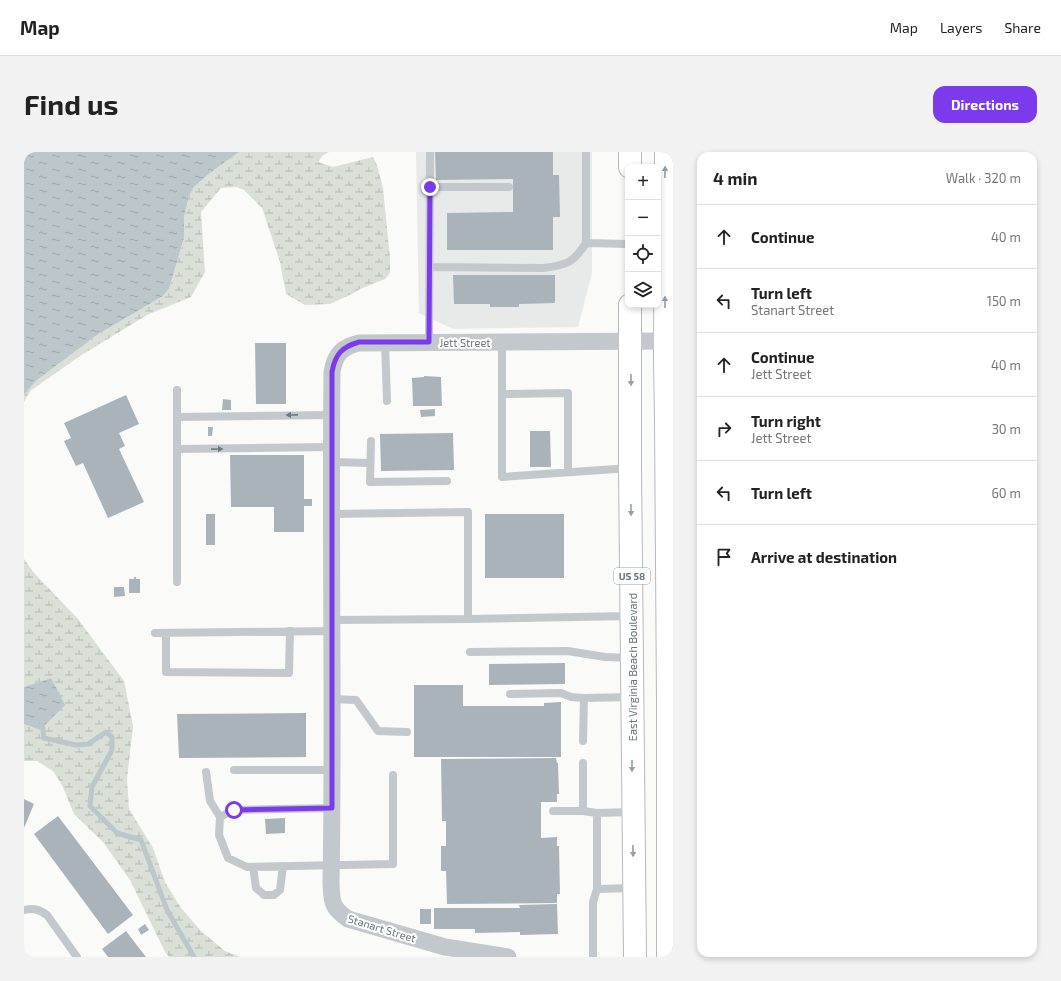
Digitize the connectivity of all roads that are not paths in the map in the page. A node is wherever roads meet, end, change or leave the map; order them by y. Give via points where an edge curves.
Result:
1 (430, 152) edge
2 (586, 152) edge
3 (630, 152) edge
4 (666, 152) edge
5 (630, 164) edge
6 (509, 186) dead end
7 (430, 187) junction
8 (586, 244) junction
9 (625, 244) edge
10 (430, 267) junction
11 (630, 308) edge
12 (630, 341) junction
13 (665, 341) junction
14 (385, 342) junction
15 (429, 342) junction
16 (502, 342) junction
17 (177, 390) dead end
18 (502, 394) junction
19 (387, 401) dead end
20 (332, 415) junction
21 (177, 417) junction
22 (371, 441) dead end
23 (178, 449) junction
24 (331, 454) junction
25 (370, 463) junction
26 (630, 468) junction
27 (568, 472) junction
28 (447, 481) dead end
29 (331, 514) junction
30 (177, 582) dead end
31 (632, 616) junction
32 (468, 619) junction
33 (332, 625) junction
34 (290, 631) junction
35 (155, 633) dead end
36 (166, 633) junction
37 (470, 652) dead end
38 (632, 658) junction
39 (510, 694) dead end
40 (584, 698) junction
41 (632, 698) junction
42 (332, 699) junction
43 (670, 702) edge
44 (407, 732) dead end
45 (583, 740) dead end
46 (583, 763) dead end
47 (234, 770) dead end
48 (332, 770) junction
49 (206, 772) dead end
50 (393, 775) dead end
51 (332, 808) junction
52 (583, 810) junction
53 (553, 811) dead end
54 (632, 812) junction
55 (597, 813) junction
56 (220, 817) junction
57 (331, 865) junction
58 (284, 866) junction
59 (253, 867) junction
60 (597, 888) junction
61 (634, 888) junction
62 (24, 910) edge
63 (77, 957) edge
64 (508, 957) edge
65 (593, 957) edge
66 (635, 957) edge
67 (668, 957) edge

1 - 7 lane
2 - 8 lane
3 - 5 main road
13 -> 4 main road
6 - 7 lane
7 - 10 lane
8 - 9 lane
8 - 10 lane via 573,260 559,266
10 - 15 lane
11 - 12 main road, East Virginia Beach Boulevard / US 58
12 - 13 street, Jett Street
12 - 16 street, Jett Street
12 -> 26 main road, East Virginia Beach Boulevard / US 58
13 - 43 main road
14 - 15 street, Jett Street
14 - 19 lane
14 - 20 street, Jett Street via 359,342 348,345 340,352 333,363
15 - 16 street, Jett Street
16 - 18 lane
17 - 21 lane
18 - 27 lane via 568,393
18 - 27 lane via 502,477
20 -> 21 lane
20 - 24 street, Jett Street
21 - 23 lane
22 - 25 lane
23 -> 24 lane
23 - 30 lane
24 - 25 lane
24 - 29 street, Stanart Street
25 - 28 lane via 370,482
26 - 27 lane
26 -> 31 main road, East Virginia Beach Boulevard / US 58
29 - 32 lane via 468,512
29 - 33 street, Stanart Street
31 - 32 lane
31 - 38 main road, East Virginia Beach Boulevard / US 58
32 - 33 lane
33 - 34 lane
33 - 42 street, Stanart Street
34 - 36 lane
34 - 36 lane via 289,673 166,672
35 - 36 lane
37 - 38 lane via 568,651
38 - 41 main road, East Virginia Beach Boulevard / US 58
39 - 40 lane via 561,693
40 - 41 lane
40 - 45 lane
41 -> 54 main road, East Virginia Beach Boulevard / US 58
42 - 44 lane via 356,700 378,731
42 - 48 street, Stanart Street
43 - 67 main road
46 - 52 lane
47 - 48 lane
48 - 51 street, Stanart Street
49 - 56 lane via 210,800
50 - 57 lane via 393,864
51 - 56 lane via 234,810
51 - 57 street, Stanart Street
52 - 53 lane
52 - 55 lane
54 - 55 lane
54 -> 61 main road, East Virginia Beach Boulevard / US 58
55 - 60 lane
56 - 59 lane via 219,835 228,858 247,868
57 - 58 lane
57 - 64 street, Stanart Street via 333,904 339,913 348,919 445,947
58 - 59 lane
58 - 59 lane via 280,890 274,895 264,895 256,888
60 - 61 lane
60 - 65 lane via 592,902
61 - 66 main road, East Virginia Beach Boulevard / US 58
62 - 63 lane via 41,910

